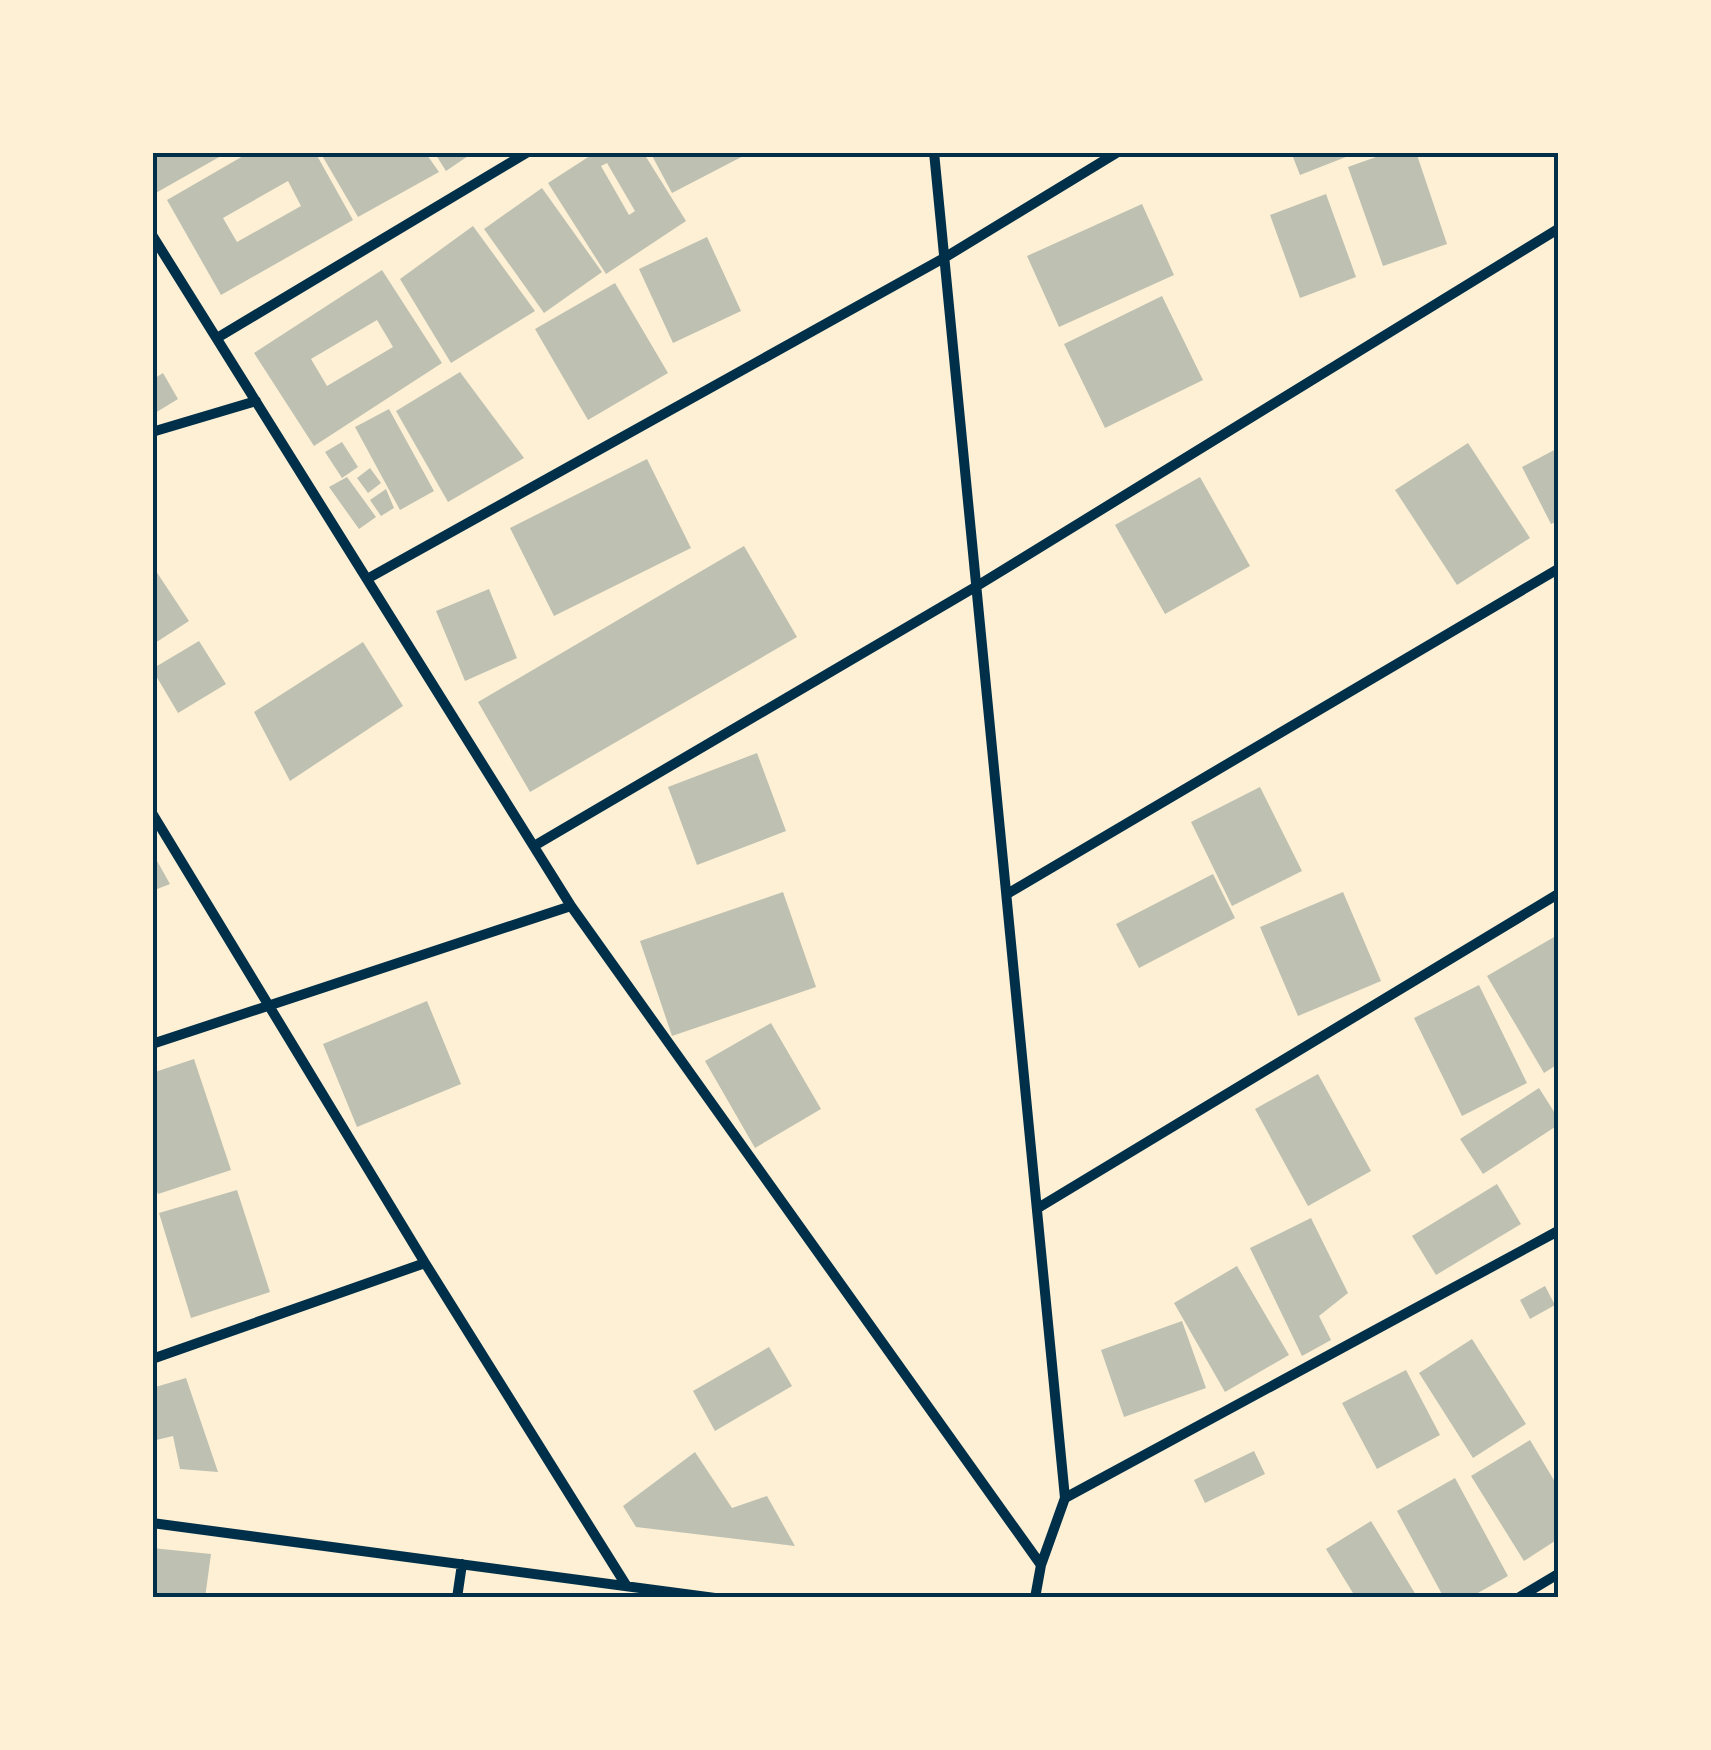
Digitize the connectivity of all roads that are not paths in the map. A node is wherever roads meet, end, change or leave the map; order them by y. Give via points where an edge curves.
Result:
1 (528, 152) edge
2 (934, 152) edge
3 (1118, 152) edge
4 (1558, 229) edge
5 (152, 235) edge
6 (944, 258) junction
7 (216, 338) junction
8 (256, 401) junction
9 (152, 432) edge
10 (1558, 569) edge
11 (368, 579) junction
12 (977, 586) junction
13 (152, 813) edge
14 (534, 846) junction
15 (1007, 894) junction
16 (1558, 894) edge
17 (571, 906) junction
18 (269, 1005) junction
19 (152, 1044) edge
20 (1038, 1208) junction
21 (1558, 1232) edge
22 (425, 1263) junction
23 (152, 1359) edge
24 (1065, 1498) junction
25 (152, 1523) edge
26 (462, 1564) junction
27 (1041, 1565) junction
28 (1558, 1574) edge
29 (626, 1586) junction
30 (457, 1598) edge
31 (715, 1598) edge
32 (1035, 1598) edge
33 (1518, 1598) edge

1 - 7 street
2 - 6 street
3 - 6 street
4 - 12 street
5 - 7 street
6 - 11 street
6 - 12 street
7 - 8 street
8 - 9 street
8 - 11 street
10 - 15 street
11 - 14 street
12 - 14 street
12 - 15 street
13 - 18 street
14 - 17 street
15 - 20 street
16 - 20 street
17 - 18 street
17 - 27 street
18 - 19 street
18 - 22 street
20 - 24 street
21 - 24 street
22 - 23 street
22 - 29 street
24 - 27 street
25 - 26 street
26 - 29 street
26 - 30 street
27 - 32 street
28 - 33 street
29 - 31 street

